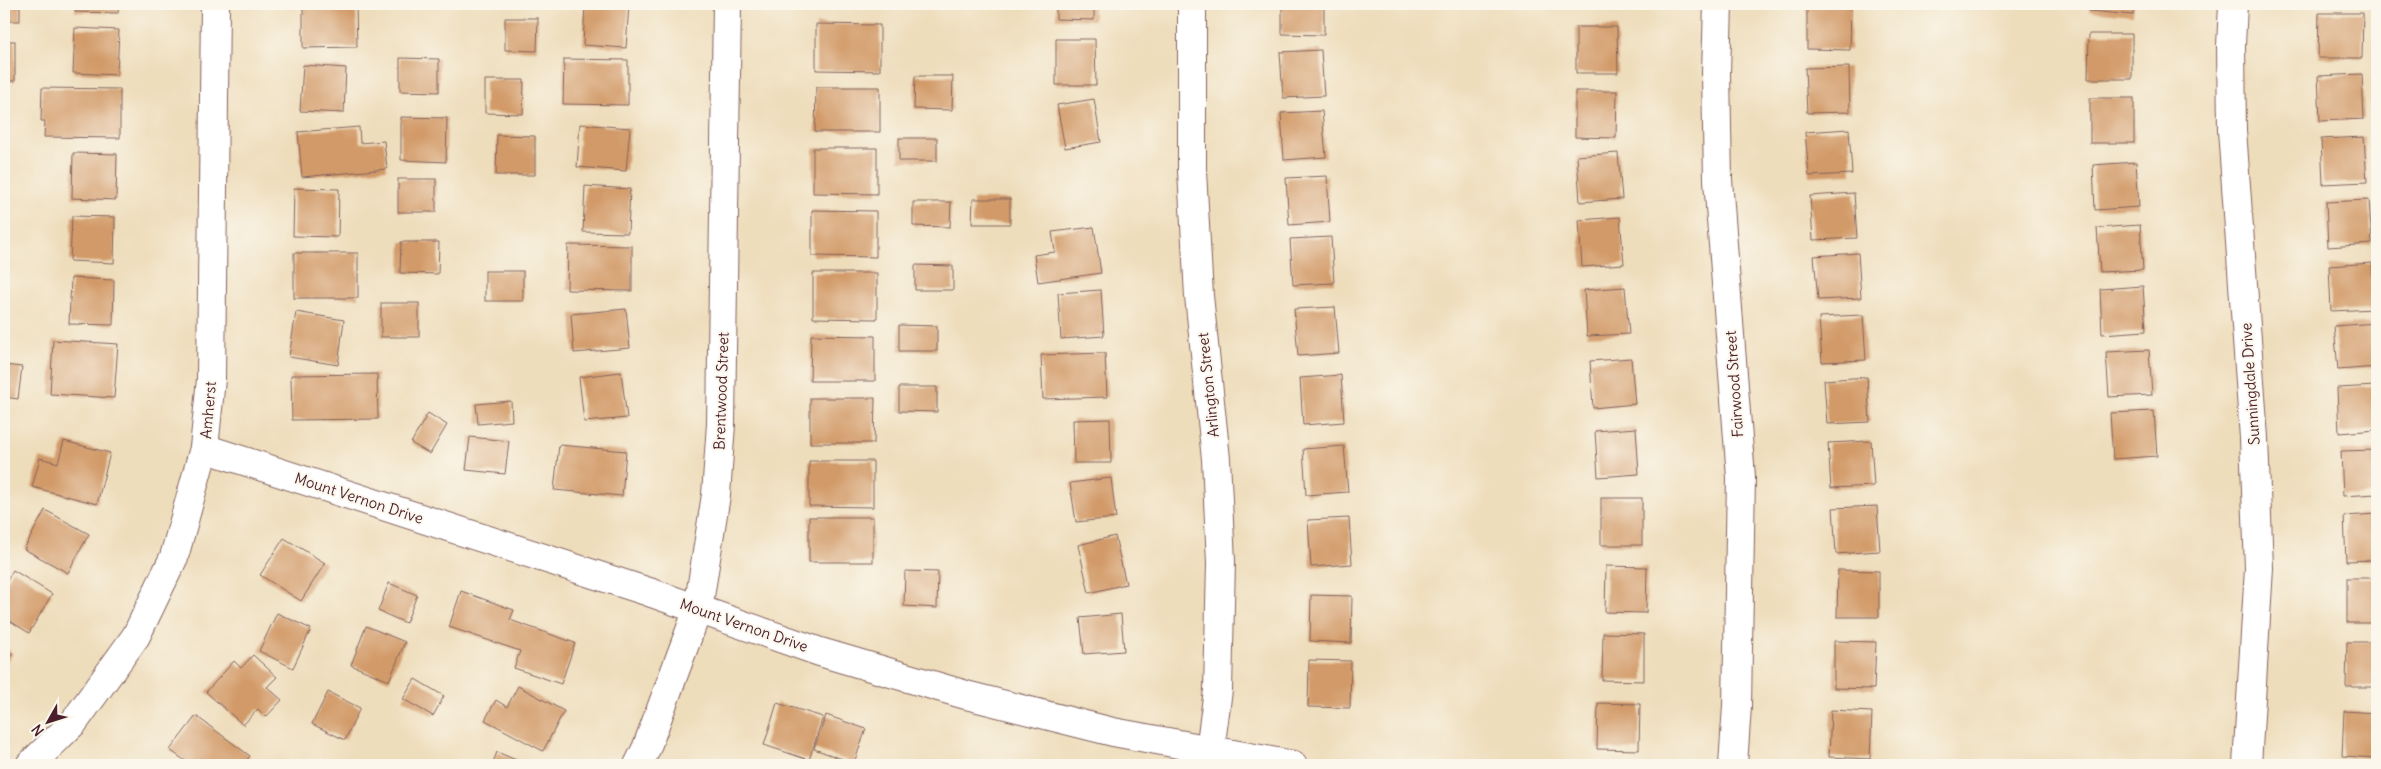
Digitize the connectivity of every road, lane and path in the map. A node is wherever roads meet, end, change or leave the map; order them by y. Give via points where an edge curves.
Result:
1 (214, 4) edge
2 (727, 4) edge
3 (1192, 4) edge
4 (1718, 4) edge
5 (2233, 4) edge
6 (204, 448) junction
7 (698, 609) junction
8 (1209, 757) edge
9 (30, 765) edge
10 (638, 765) edge
11 (1293, 765) edge
12 (1733, 765) edge
13 (2247, 765) edge

1 - 6 street, Amherst via 211,379
2 - 7 street, Brentwood Street via 721,424 716,495
3 - 8 street, Arlington Street via 1192,171 1199,296 1216,459 1221,562 1218,690
4 - 12 street, Fairwood Street via 1718,180 1741,477
5 - 13 street, Sunningdale Drive via 2232,130 2254,438 2259,568
6 - 7 street, Mount Vernon Drive
6 - 9 street, Amherst via 174,557 136,636 74,722
7 - 8 street, Mount Vernon Drive via 820,652 966,695
7 - 10 street, Brentwood Street
8 - 11 street, Mount Vernon Drive

